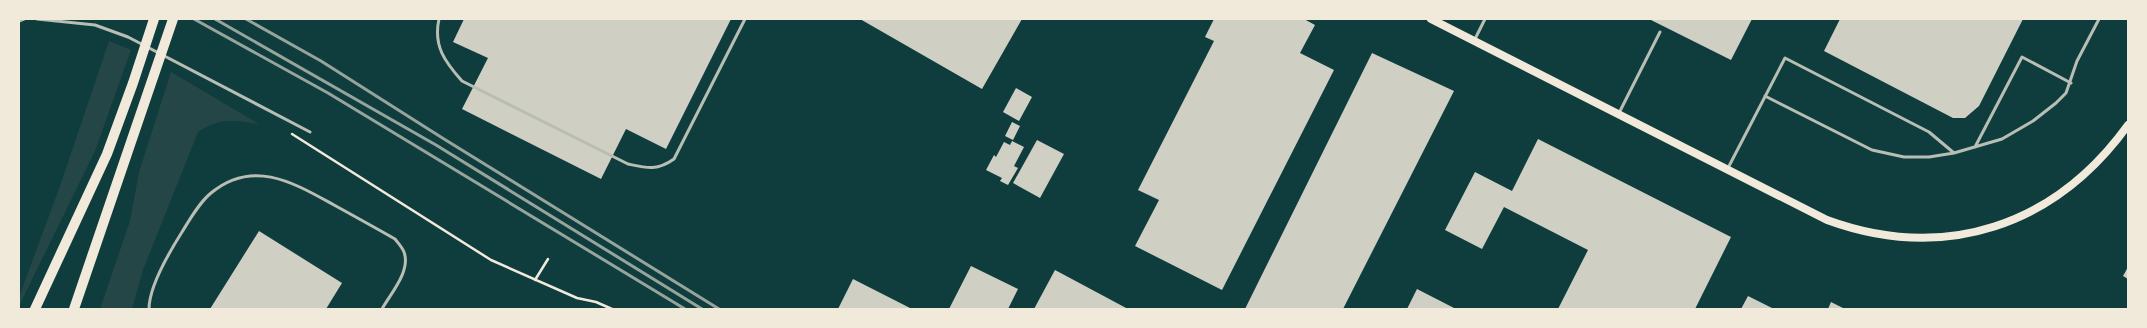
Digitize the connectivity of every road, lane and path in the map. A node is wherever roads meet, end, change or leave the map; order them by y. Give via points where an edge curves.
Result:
1 (24, 19) edge
2 (37, 19) edge
3 (154, 19) edge
4 (173, 19) edge
5 (439, 19) edge
6 (745, 19) edge
7 (1431, 19) edge
8 (1485, 19) edge
9 (2099, 19) edge
10 (19, 22) edge
11 (1660, 32) dead end
12 (1474, 41) junction
13 (2071, 83) junction
14 (1765, 96) junction
15 (1619, 114) junction
16 (2128, 125) edge
17 (286, 130) dead end
18 (310, 132) dead end
19 (1974, 147) junction
20 (1954, 153) junction
21 (1727, 170) junction
22 (548, 259) dead end
23 (86, 275) junction
24 (535, 280) junction
25 (35, 309) edge
26 (74, 309) edge
27 (80, 309) edge
28 (149, 309) edge
29 (382, 309) edge
30 (612, 309) edge

1 - 10 lane
2 - 18 lane via 95,25 128,37
3 - 25 main road via 134,83 107,154
4 - 23 main road
5 - 6 lane via 439,47 446,63 462,81 628,164 650,169 666,165 674,159
7 - 12 main road
8 - 12 lane
9 - 13 lane via 2077,61
11 - 15 lane
12 - 15 main road
13 - 19 lane via 2056,103 2033,121 2002,139
13 - 19 lane via 2022,57
14 - 20 lane via 1872,150 1904,157
14 - 20 lane via 1785,58 1929,132
14 - 21 lane
15 - 21 main road
16 - 21 main road via 2112,148 2073,185 2026,214 2006,223 1959,236 1908,238 1880,236 1853,230 1827,220
17 - 24 path via 491,260
19 - 20 lane
22 - 24 path
23 - 26 main road
23 - 27 main road
24 - 30 path via 577,298
28 - 29 lane via 149,299 171,249 192,216 210,193 227,182 252,175 270,176 292,182 395,238 404,251 406,264

